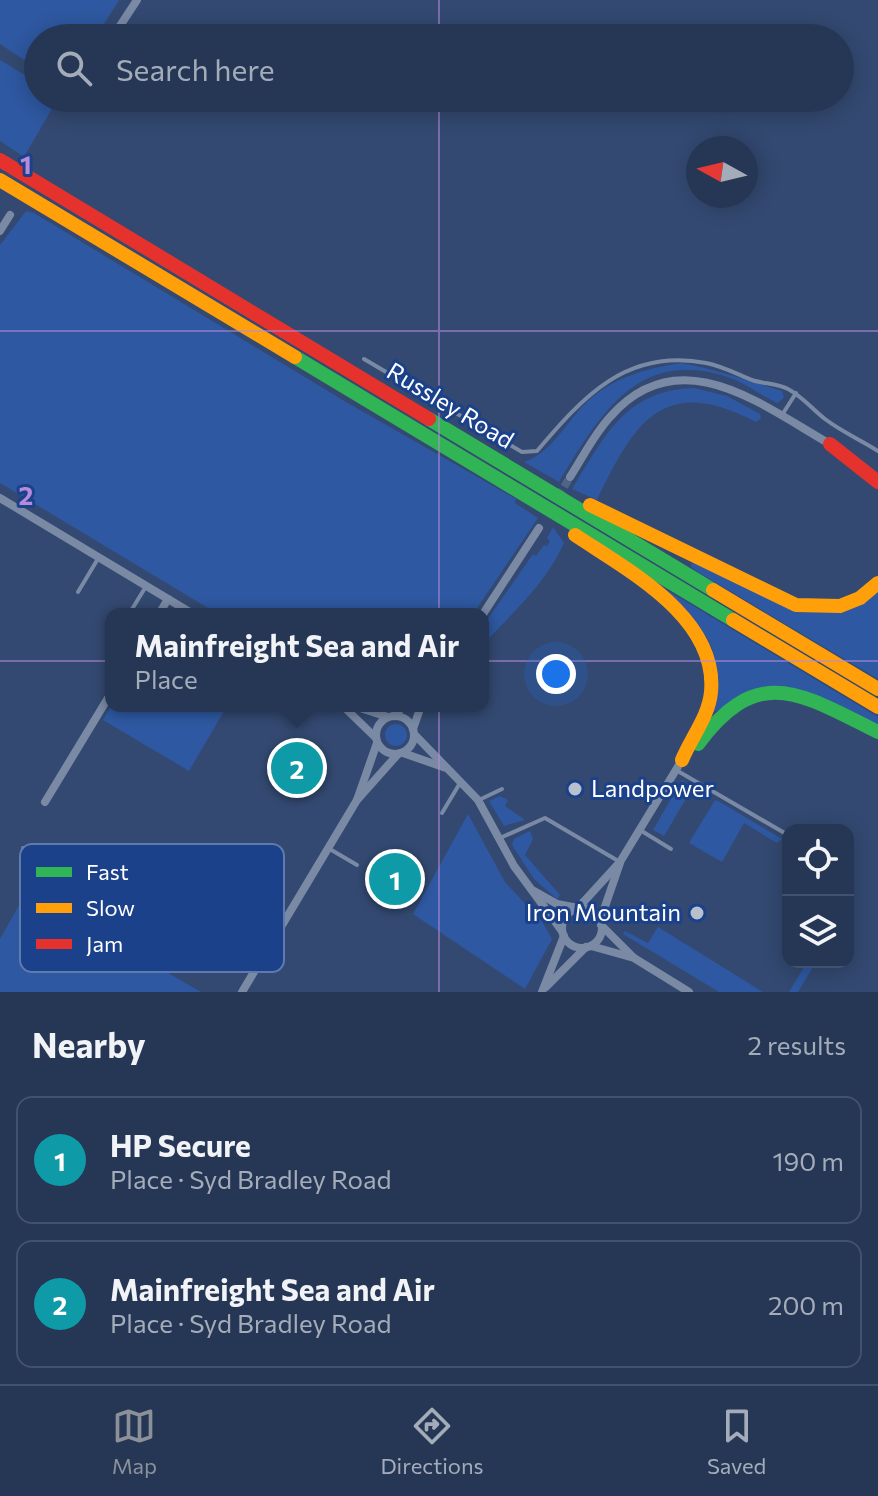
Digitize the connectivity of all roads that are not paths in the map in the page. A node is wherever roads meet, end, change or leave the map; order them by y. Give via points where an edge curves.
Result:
1 (137, 0) edge
2 (121, 24) edge
3 (0, 160) edge
4 (0, 180) edge
5 (10, 215) dead end
6 (0, 231) edge
7 (364, 359) dead end
8 (796, 393) junction
9 (781, 417) junction
10 (830, 444) junction
11 (878, 451) edge
12 (878, 468) edge
13 (570, 477) tunnel mouth
14 (500, 481) junction
15 (878, 482) edge
16 (541, 485) junction
17 (0, 498) edge
18 (539, 528) dead end
19 (99, 557) junction
20 (878, 583) edge
21 (147, 586) junction
22 (78, 592) dead end
23 (168, 599) junction
24 (133, 608) edge
25 (163, 608) edge
26 (183, 608) edge
27 (487, 608) edge
28 (878, 689) edge
29 (105, 703) edge
30 (878, 707) edge
31 (349, 712) edge
32 (374, 712) edge
33 (396, 712) edge
34 (419, 712) edge
35 (391, 717) junction
36 (414, 732) junction
37 (878, 732) edge
38 (377, 741) junction
39 (76, 750) junction
40 (400, 754) junction
41 (85, 755) dead end
42 (679, 765) junction
43 (446, 768) junction
44 (461, 781) junction
45 (502, 789) dead end
46 (357, 800) junction
47 (478, 800) junction
48 (45, 802) dead end
49 (442, 813) dead end
50 (640, 830) junction
51 (782, 831) edge
52 (500, 838) junction
53 (328, 848) junction
54 (671, 849) dead end
55 (620, 862) junction
56 (357, 865) dead end
57 (534, 891) junction
58 (578, 908) junction
59 (284, 922) edge
60 (601, 923) junction
61 (563, 934) junction
62 (588, 946) junction
63 (634, 958) junction
64 (254, 972) edge
65 (544, 990) edge
66 (242, 992) edge
67 (688, 992) edge

1 - 2 street
3 - 16 highway, Russley Road
4 - 14 highway, Russley Road
5 - 6 street
7 - 8 lane via 530,453 586,395 645,365 674,360 704,363
8 - 9 lane
8 - 11 lane via 825,419
9 - 10 street
9 - 13 street via 721,384 691,380 656,385 612,414
10 - 12 highway
10 - 15 highway
14 - 30 highway, Russley Road
14 - 42 highway via 630,575 701,637 711,664 711,693
16 - 20 highway via 796,605 842,606 861,599
16 - 28 highway, Russley Road
17 - 19 street
18 - 27 street
19 - 21 street
19 - 22 lane
21 - 23 street
21 - 24 lane
23 - 25 street
23 - 26 street
29 - 39 street
31 - 38 street
32 - 35 street
33 - 35 street
34 - 36 street
35 - 36 street via 405,719
35 - 38 street via 380,724
36 - 40 street via 411,745
36 - 43 street
37 - 42 highway via 804,696 766,691 724,708
38 - 40 street via 383,750
38 - 46 street
39 - 41 lane
39 - 48 street via 71,767
40 - 43 street
40 - 46 street
42 - 50 street
42 - 51 lane
43 - 44 street
44 - 47 street
44 - 49 lane
45 - 47 lane
46 - 53 street
47 - 52 street
50 - 54 lane
50 - 55 street
52 - 55 lane via 545,818
52 - 57 street
53 - 56 lane
53 - 59 street
55 - 58 street
55 - 60 street
57 - 58 street
57 - 61 street
58 - 60 street via 589,909
58 - 61 street via 564,919
60 - 62 street via 599,937
60 - 63 street
61 - 62 street via 573,946
61 - 65 street
62 - 63 street
62 - 65 street
63 - 67 street
64 - 66 street

